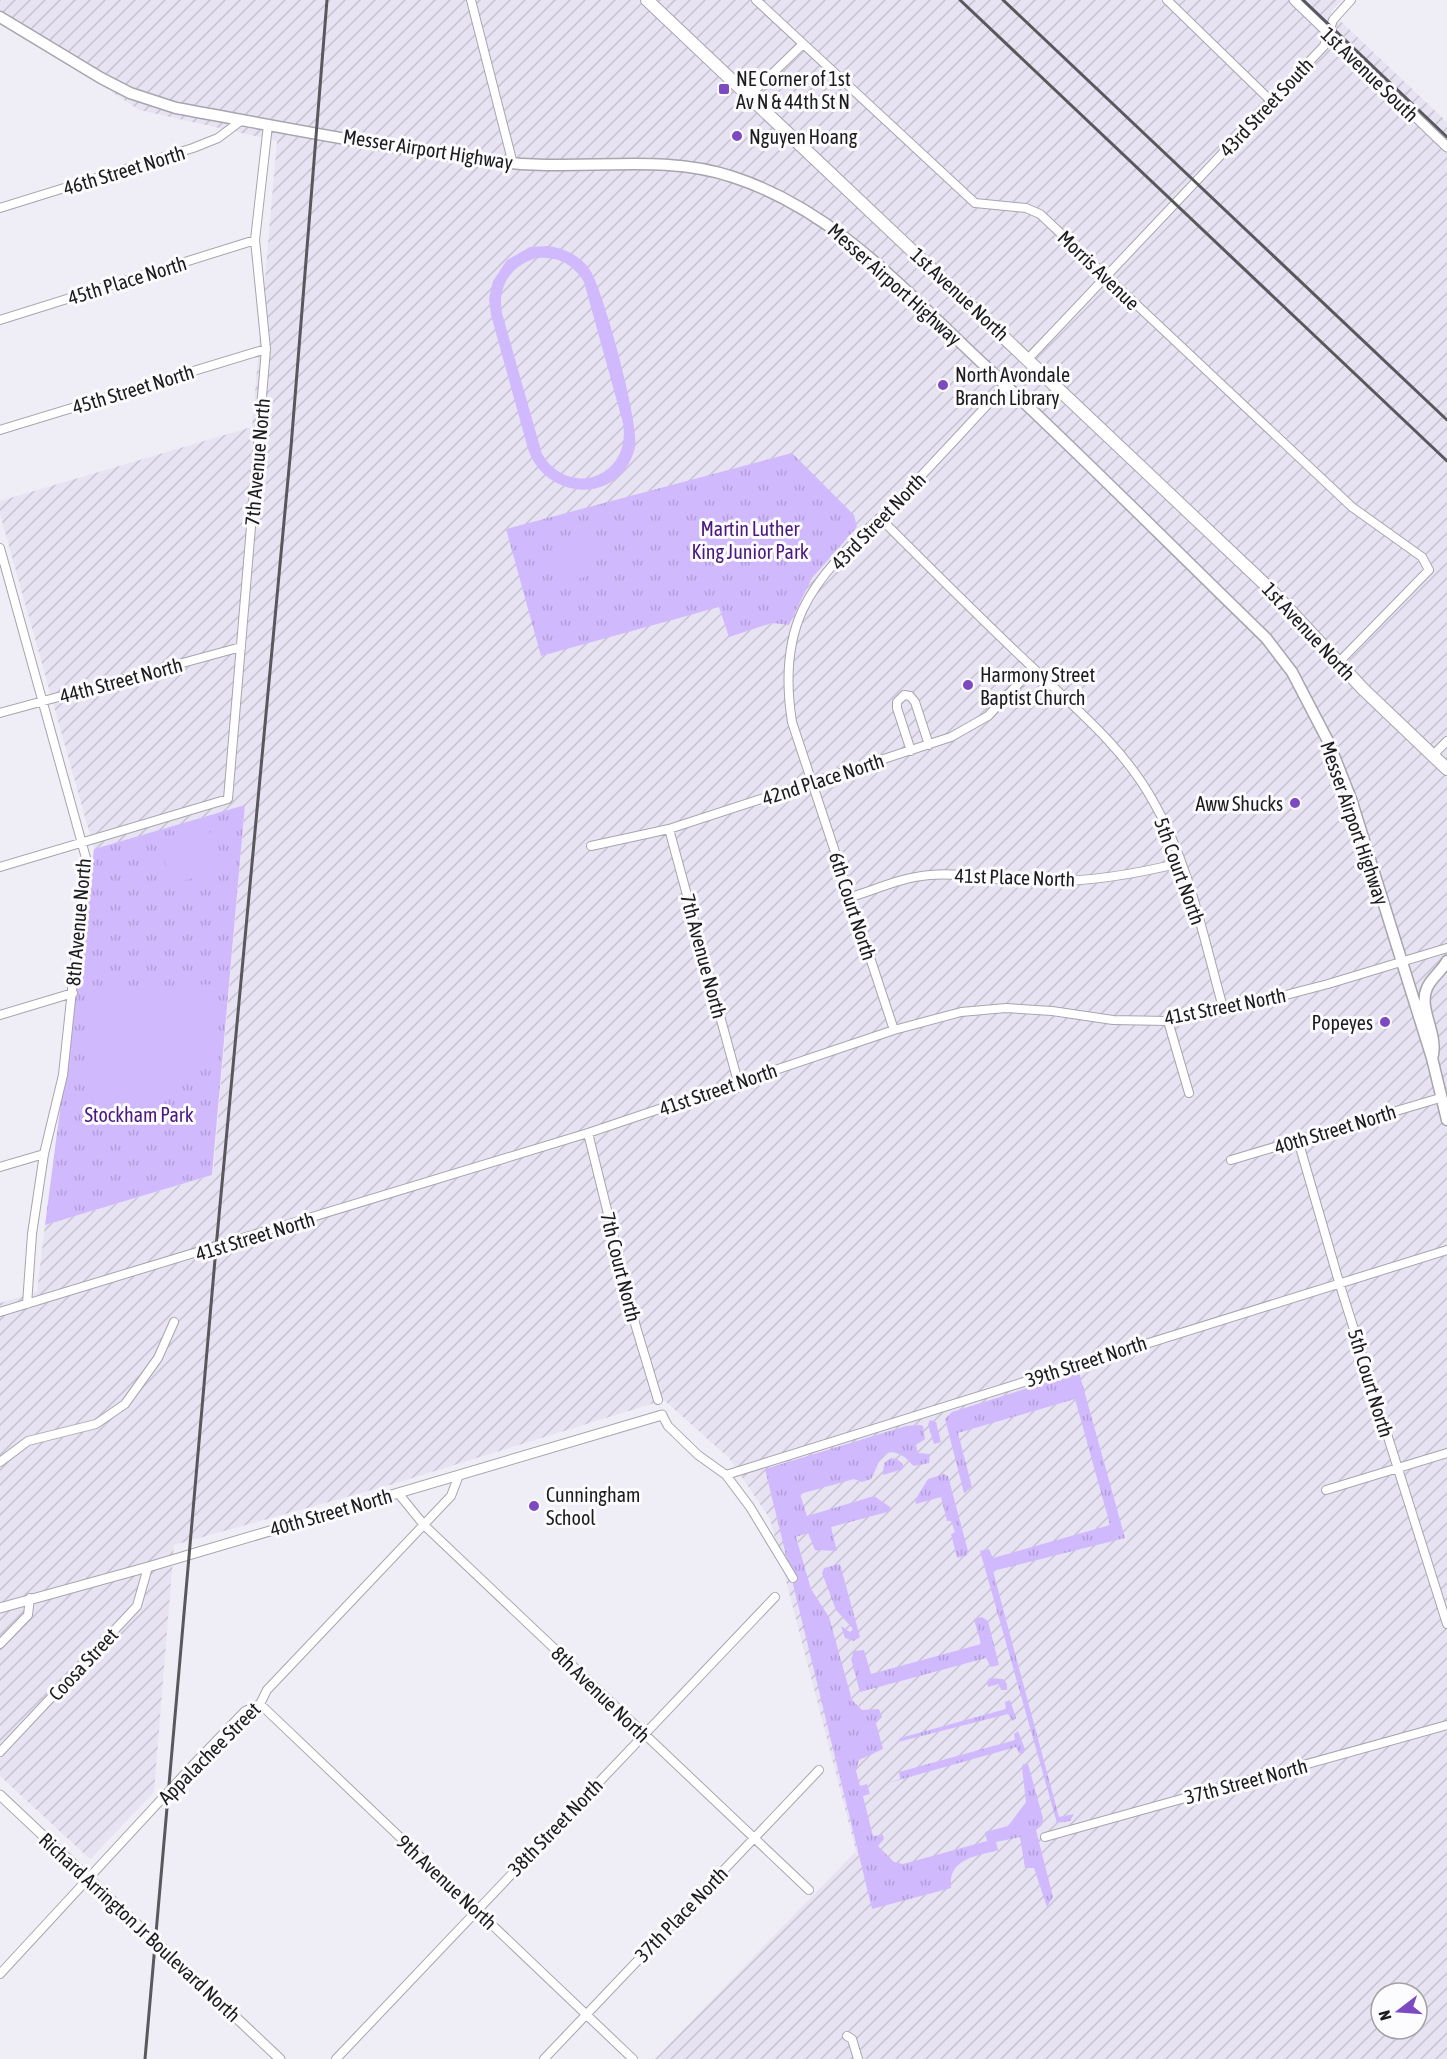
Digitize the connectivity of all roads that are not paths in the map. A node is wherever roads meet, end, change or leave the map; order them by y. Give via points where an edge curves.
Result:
1 (471, 0) edge
2 (648, 0) edge
3 (756, 0) edge
4 (1167, 0) edge
5 (1294, 0) edge
6 (1350, 0) edge
7 (0, 17) edge
8 (1327, 33) junction
9 (802, 45) junction
10 (750, 95) junction
11 (1271, 101) junction
12 (242, 120) junction
13 (268, 125) junction
14 (1447, 147) edge
15 (513, 164) junction
16 (0, 208) edge
17 (255, 240) junction
18 (1106, 278) junction
19 (0, 320) edge
20 (266, 349) junction
21 (1028, 359) junction
22 (1006, 385) junction
23 (0, 430) edge
24 (880, 518) junction
25 (0, 548) edge
26 (3, 571) edge
27 (241, 647) junction
28 (1339, 662) junction
29 (1033, 668) junction
30 (43, 700) junction
31 (0, 713) edge
32 (1447, 741) edge
33 (929, 745) junction
34 (910, 751) junction
35 (1433, 755) junction
36 (1447, 769) edge
37 (811, 782) junction
38 (669, 829) junction
39 (83, 842) junction
40 (591, 846) dead end
41 (1180, 863) junction
42 (0, 867) edge
43 (851, 897) junction
44 (1447, 948) edge
45 (1447, 961) edge
46 (1402, 962) junction
47 (73, 993) junction
48 (1224, 1011) junction
49 (0, 1015) edge
50 (1168, 1021) junction
51 (894, 1030) junction
52 (1432, 1058) junction
53 (738, 1083) junction
54 (1189, 1093) dead end
55 (1440, 1098) junction
56 (1447, 1120) edge
57 (588, 1133) junction
58 (1298, 1140) junction
59 (44, 1154) junction
60 (1231, 1160) dead end
61 (0, 1167) edge
62 (1447, 1250) edge
63 (1340, 1282) junction
64 (27, 1304) junction
65 (0, 1312) edge
66 (174, 1322) dead end
67 (658, 1400) dead end
68 (662, 1415) joint
69 (1447, 1453) edge
70 (0, 1462) edge
71 (1397, 1468) junction
72 (726, 1474) junction
73 (459, 1475) junction
74 (1326, 1490) dead end
75 (398, 1493) junction
76 (424, 1525) junction
77 (148, 1567) junction
78 (793, 1578) dead end
79 (775, 1596) dead end
80 (30, 1598) junction
81 (0, 1608) edge
82 (1447, 1624) edge
83 (0, 1644) edge
84 (260, 1704) junction
85 (1447, 1725) edge
86 (643, 1734) junction
87 (0, 1752) edge
88 (819, 1770) dead end
89 (0, 1795) edge
90 (1045, 1837) dead end
91 (754, 1838) junction
92 (89, 1879) junction
93 (809, 1890) dead end
94 (476, 1910) junction
95 (0, 1974) edge
96 (586, 2014) junction
97 (847, 2036) dead end
98 (280, 2059) edge
99 (336, 2059) edge
100 (544, 2059) edge
101 (633, 2059) edge
102 (858, 2059) edge

1 - 15 street
2 - 10 main road, 1st Avenue North
3 - 9 street, Morris Avenue
4 - 11 street
5 - 8 street, 1st Avenue South
6 - 8 street, 43rd Street South
7 - 12 main road, Messer Airport Highway via 130,93 176,108
8 - 11 street, 43rd Street South via 1324,46
8 - 14 street, 1st Avenue South
9 - 10 street
9 - 18 street, Morris Avenue via 975,203 1026,208 1040,214
10 - 21 main road, 1st Avenue North
11 - 18 street, 43rd Street South
12 - 13 main road, Messer Airport Highway
12 - 16 street, 46th Street North via 218,138 193,148
13 - 15 main road, Messer Airport Highway
13 - 17 street, 7th Avenue North
15 - 22 main road, Messer Airport Highway via 702,169 770,190 816,215 851,241
17 - 19 street, 45th Place North
17 - 20 street, 7th Avenue North
18 - 21 street
18 - 28 street, Morris Avenue via 1352,507 1422,557 1429,570
20 - 23 street, 45th Street North
20 - 27 street, 7th Avenue North
21 - 28 main road, 1st Avenue North via 1272,591
22 - 24 street, 43rd Street North
22 - 46 main road, Messer Airport Highway via 1266,638 1292,672 1329,743 1351,799
24 - 29 street, 5th Court North
24 - 37 street, 43rd Street North via 835,561 803,610 789,659 787,693 792,722
25 - 26 street, 8th Avenue North
26 - 30 street, 8th Avenue North
27 - 30 street, 44th Street North
27 - 39 street, 7th Avenue North via 228,799
28 - 35 main road, 1st Avenue North
29 - 33 street, 42nd Place North via 988,716
29 - 41 street, 5th Court North via 1125,758 1153,800
30 - 31 street, 44th Street North
30 - 39 street, 8th Avenue North
32 - 35 street
33 - 34 street, 42nd Place North
33 - 34 street via 915,702 904,695 897,708
34 - 37 street, 42nd Place North
35 - 36 main road, 1st Avenue North
37 - 38 street, 42nd Place North
37 - 43 street, 6th Court North
38 - 40 street, 42nd Place North
38 - 53 street, 7th Avenue North
39 - 42 street
39 - 47 street, 8th Avenue North via 86,858
41 - 43 street, 41st Place North via 1141,873 1052,882 968,874 930,875
41 - 48 street, 5th Court North
43 - 51 street, 6th Court North
44 - 46 street, 41st Street North
45 - 52 main road via 1427,987 1423,1000 1435,1041
46 - 48 street, 41st Street North
46 - 52 main road, Messer Airport Highway
47 - 49 street
47 - 59 street, 8th Avenue North via 63,1075
48 - 50 street, 41st Street North
50 - 51 street, 41st Street North via 1113,1020 1006,1008 961,1012
50 - 54 street
51 - 53 street, 41st Street North
52 - 55 main road, Messer Airport Highway
53 - 57 street, 41st Street North
55 - 56 main road, Messer Airport Highway
55 - 58 street, 40th Street North
57 - 64 street, 41st Street North
57 - 67 street, 7th Court North
58 - 60 street, 40th Street North
58 - 63 street, 5th Court North
59 - 61 street
59 - 64 street, 8th Avenue North
62 - 63 street, 39th Street North
63 - 71 street, 5th Court North
63 - 72 street, 39th Street North
64 - 65 street, 41st Street North
66 - 70 street via 158,1358 125,1404 96,1424 28,1441
68 - 72 street via 698,1455
68 - 73 street, 40th Street North
69 - 71 street
71 - 74 street
71 - 82 street, 5th Court North
72 - 78 street
73 - 75 street, 40th Street North
73 - 76 street, Appalachee Street via 452,1496
75 - 76 street, 8th Avenue North
75 - 77 street, 40th Street North
76 - 84 street, Appalachee Street via 267,1690
76 - 86 street, 8th Avenue North
77 - 80 street, 40th Street North
77 - 87 street, Coosa Street via 137,1606
79 - 86 street, 38th Street North
80 - 81 street, 40th Street North
80 - 83 street via 28,1615
84 - 92 street, Appalachee Street via 245,1711
84 - 94 street, 9th Avenue North
85 - 90 street, 37th Street North
86 - 91 street, 8th Avenue North
86 - 94 street, 38th Street North
88 - 91 street, 37th Place North
89 - 92 street, Richard Arrington Jr Boulevard North
91 - 93 street, 8th Avenue North
91 - 96 street, 37th Place North
92 - 95 street, Appalachee Street
92 - 98 street, Richard Arrington Jr Boulevard North
94 - 96 street, 9th Avenue North
94 - 99 street, 38th Street North
96 - 100 street, 37th Place North
96 - 101 street, 9th Avenue North
97 - 102 street via 852,2039

